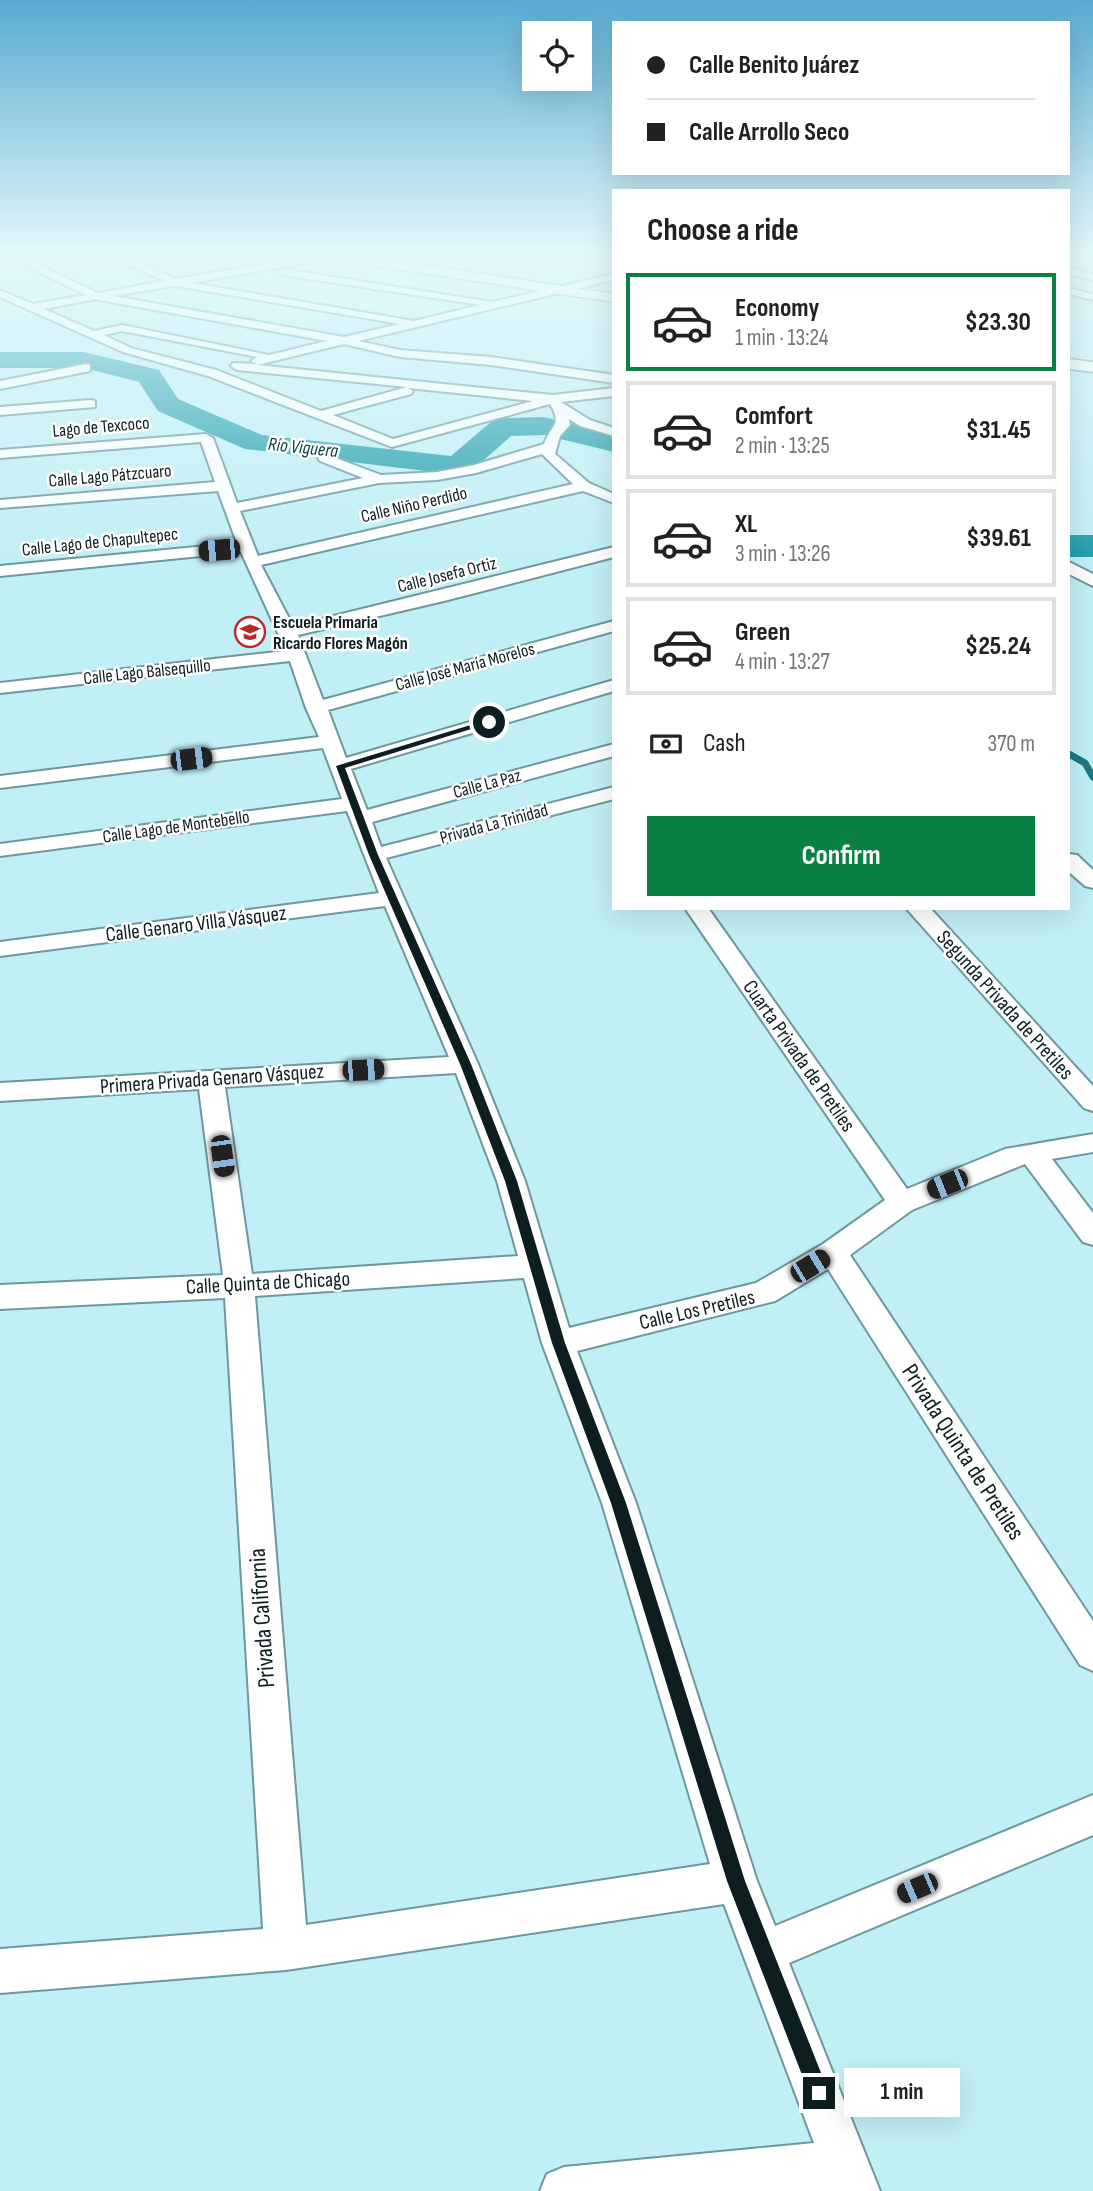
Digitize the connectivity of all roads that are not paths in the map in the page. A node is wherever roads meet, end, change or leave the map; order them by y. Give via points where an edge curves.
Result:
1 (150, 356) edge
2 (270, 356) edge
3 (277, 356) edge
4 (439, 356) edge
5 (274, 357) junction
6 (237, 366) junction
7 (1070, 366) edge
8 (1091, 367) edge
9 (86, 368) dead end
10 (212, 373) junction
11 (612, 379) edge
12 (0, 385) edge
13 (422, 386) junction
14 (612, 393) edge
15 (555, 403) junction
16 (91, 404) dead end
17 (0, 411) edge
18 (320, 415) junction
19 (612, 431) edge
20 (559, 436) junction
21 (0, 454) edge
22 (325, 458) dead end
23 (379, 479) junction
24 (584, 486) junction
25 (228, 497) junction
26 (612, 498) edge
27 (0, 504) edge
28 (612, 553) edge
29 (249, 554) junction
30 (1070, 568) edge
31 (0, 571) edge
32 (1089, 587) edge
33 (612, 627) edge
34 (291, 644) junction
35 (612, 686) edge
36 (0, 688) edge
37 (316, 708) junction
38 (612, 750) edge
39 (334, 755) junction
40 (0, 782) edge
41 (612, 794) edge
42 (357, 811) junction
43 (0, 850) edge
44 (374, 855) junction
45 (1070, 861) edge
46 (1093, 881) edge
47 (393, 898) junction
48 (697, 910) edge
49 (919, 910) edge
50 (0, 949) edge
51 (465, 1064) junction
52 (211, 1078) junction
53 (0, 1092) edge
54 (1093, 1102) edge
55 (1093, 1143) edge
56 (1032, 1153) junction
57 (902, 1203) junction
58 (1093, 1234) edge
59 (833, 1252) junction
60 (536, 1266) junction
61 (239, 1286) junction
62 (0, 1297) edge
63 (558, 1343) junction
64 (1093, 1653) edge
65 (1093, 1815) edge
66 (736, 1881) junction
67 (286, 1949) junction
68 (765, 1952) junction
69 (0, 1971) edge
70 (851, 2178) edge
71 (564, 2191) edge

1 - 10 street
2 - 5 street
3 - 5 street
4 - 11 street
5 - 6 street
6 - 10 street
6 - 13 street
7 - 8 street
9 - 12 street
10 - 18 street
13 - 15 street
13 - 18 street
14 - 15 street
15 - 18 street via 392,443
15 - 19 street via 585,423
15 - 20 street via 563,416
16 - 17 street
20 - 23 street via 463,471
20 - 24 street via 548,455
21 - 25 street, Lago de Texcoco via 205,438
22 - 23 street
23 - 25 street
24 - 26 street
24 - 29 street, Calle Niño Perdido
25 - 27 street, Calle Lago Pátzcuaro
25 - 29 street
28 - 34 street, Calle Josefa Ortiz via 444,596
29 - 31 street, Calle Lago de Chapultepec
29 - 34 street
30 - 32 street
33 - 37 street, Calle José María Morelos
34 - 36 street, Calle Lago Balsequillo
34 - 37 street
35 - 39 street
37 - 39 street
38 - 42 street, Calle La Paz
39 - 40 street
39 - 42 street
41 - 44 street, Privada La Trinidad
42 - 43 street, Calle Lago de Montebello
42 - 44 street
44 - 47 street
45 - 46 street
47 - 50 street, Calle Genaro Villa Vásquez
47 - 51 street
48 - 57 street, Cuarta Privada de Pretiles
49 - 54 street, Segunda Privada de Pretiles
51 - 52 street, Primera Privada Genaro Vásquez
51 - 60 street via 511,1181
52 - 53 street, Primera Privada Genaro Vásquez
52 - 61 street, Privada California
55 - 56 street, Calle Los Pretiles
56 - 57 street, Calle Los Pretiles
56 - 58 street
57 - 59 street, Calle Los Pretiles
59 - 63 street, Calle Los Pretiles via 764,1293
59 - 64 street, Privada Quinta de Pretiles
60 - 61 street, Calle Quinta de Chicago
60 - 63 street
61 - 62 street, Calle Quinta de Chicago
61 - 67 street, Privada California
63 - 66 street via 619,1503
65 - 68 street
66 - 67 street
66 - 68 street
67 - 69 street
68 - 70 street
70 - 71 street

